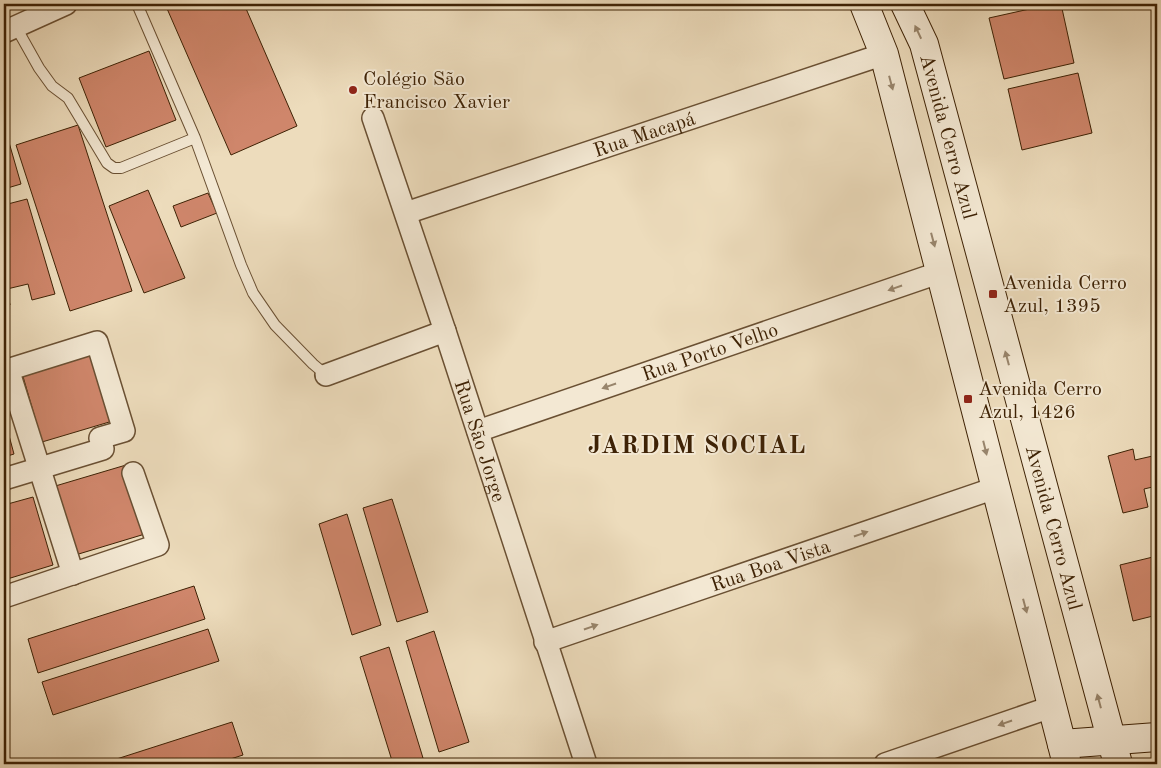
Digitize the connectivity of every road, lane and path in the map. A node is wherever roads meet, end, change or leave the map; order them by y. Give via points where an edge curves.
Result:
1 (66, 4) edge
2 (137, 4) edge
3 (864, 4) edge
4 (905, 4) edge
5 (10, 29) edge
6 (884, 54) junction
7 (373, 118) dead end
8 (195, 138) junction
9 (406, 213) junction
10 (941, 272) junction
11 (445, 331) junction
12 (6, 370) edge
13 (326, 375) joint
14 (478, 431) junction
15 (39, 468) junction
16 (134, 473) dead end
17 (4, 479) edge
18 (995, 488) junction
19 (73, 574) junction
20 (4, 597) edge
21 (545, 642) junction
22 (1051, 707) junction
23 (1157, 737) edge
24 (1114, 752) edge
25 (1064, 754) edge
26 (586, 764) edge
27 (885, 764) edge

1 - 5 street
2 - 8 lane
3 - 6 main road, Avenida Cerro Azul
24 -> 4 main road, Avenida Cerro Azul via 924,44
5 - 8 lane via 52,86 68,98 107,163 114,168
6 - 9 street, Rua Macapá
6 -> 10 main road, Avenida Cerro Azul
7 - 9 street, Rua São Jorge
8 - 13 lane via 253,293 275,325
9 - 11 street, Rua São Jorge
10 -> 14 street, Rua Porto Velho
10 -> 18 main road, Avenida Cerro Azul
11 - 13 street
11 - 14 street, Rua São Jorge
12 - 15 street
12 - 15 street via 97,342 124,431 100,438 103,449
14 - 21 street, Rua São Jorge
15 - 17 street
15 - 19 street
16 - 19 street via 158,545
21 -> 18 street, Rua Boa Vista
18 -> 22 main road, Avenida Cerro Azul
19 - 20 street
21 - 26 street, Rua São Jorge
22 - 25 main road, Avenida Cerro Azul
22 -> 27 street
23 - 24 main road
24 - 25 main road

